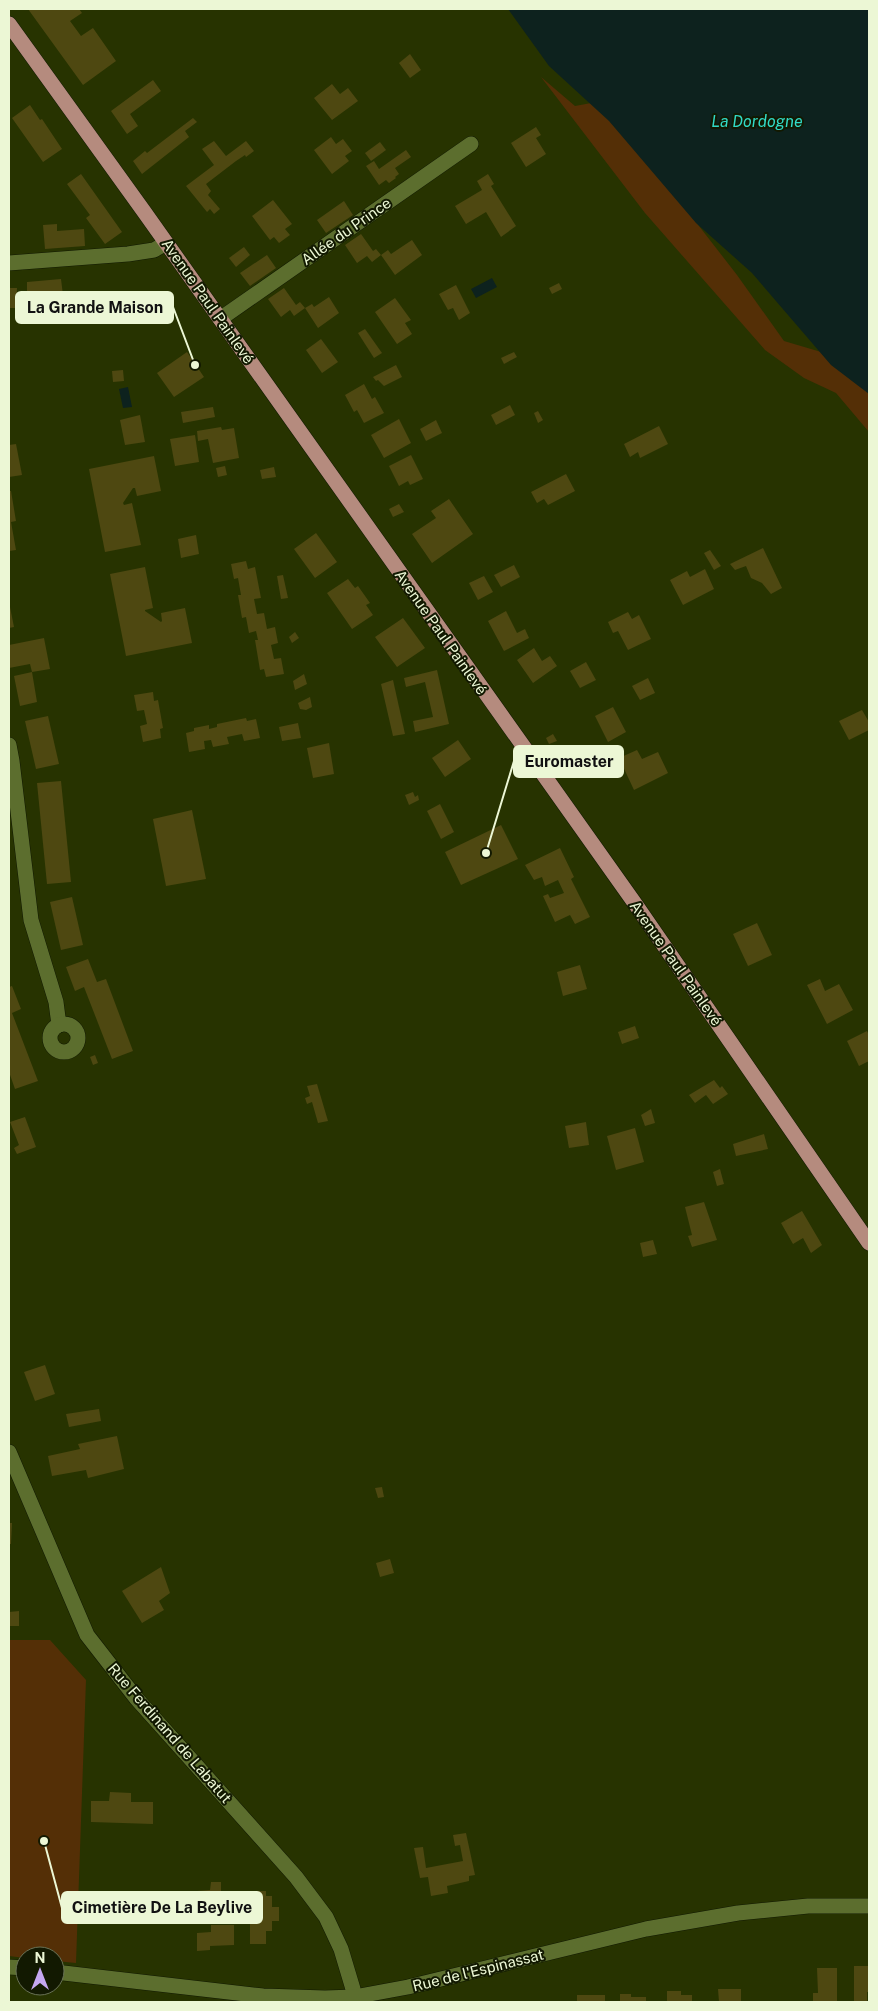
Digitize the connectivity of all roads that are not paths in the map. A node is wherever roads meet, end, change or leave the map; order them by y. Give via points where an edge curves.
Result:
1 (9, 24) edge
2 (471, 144) dead end
3 (166, 242) junction
4 (9, 263) edge
5 (220, 319) junction
6 (9, 745) edge
7 (59, 1025) dead end
8 (869, 1243) edge
9 (9, 1452) edge
10 (869, 1906) edge
11 (65, 1973) edge
12 (354, 1999) edge

1 - 3 main road, Avenue Paul Painlevé
2 - 5 street, Allée du Prince
3 - 4 street via 154,250 128,254
3 - 5 main road, Avenue Paul Painlevé
5 - 8 main road, Avenue Paul Painlevé via 636,905
6 - 7 street via 31,920 56,1002
9 - 12 street, Rue Ferdinand de Labatut via 87,1635 136,1698 296,1877 326,1917 341,1949
10 - 12 street, Rue de l'Espinassat via 808,1906 664,1926
11 - 12 street, Rue de l'Espinassat via 263,1996

